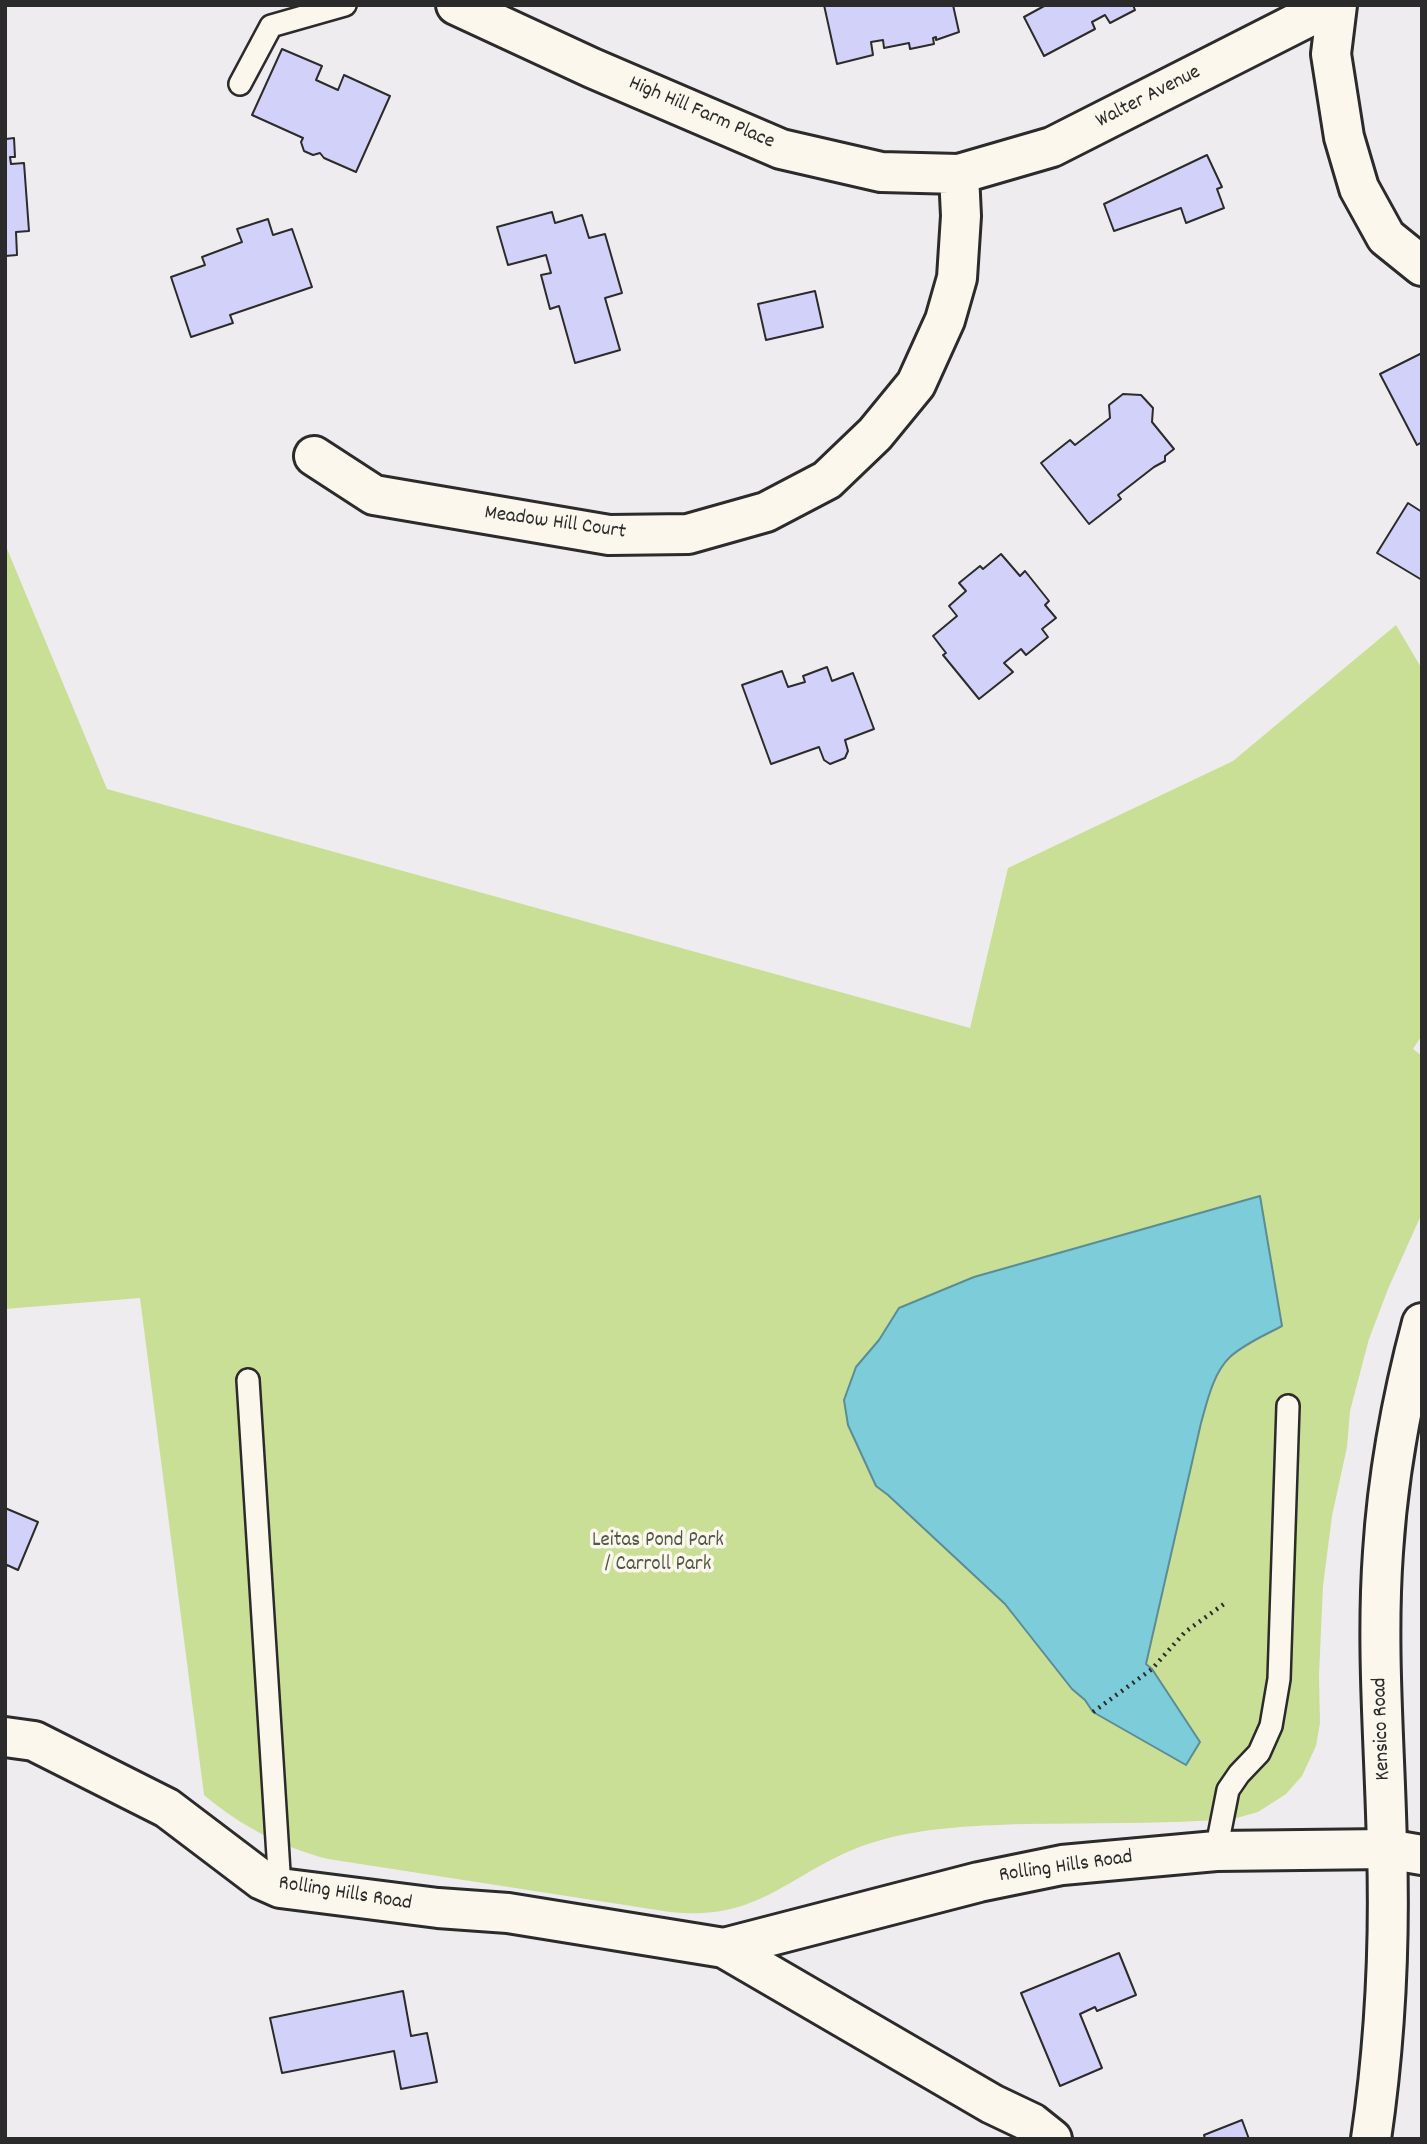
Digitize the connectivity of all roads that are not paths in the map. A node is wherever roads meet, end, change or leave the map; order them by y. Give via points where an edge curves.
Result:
1 (345, 5) edge
2 (456, 5) edge
3 (1334, 5) edge
4 (240, 84) dead end
5 (958, 174) junction
6 (1422, 265) edge
7 (314, 456) dead end
8 (1422, 1323) edge
9 (248, 1380) dead end
10 (1288, 1406) dead end
11 (5, 1737) edge
12 (1216, 1851) junction
13 (1409, 1853) edge
14 (280, 1888) junction
15 (724, 1948) junction
16 (1052, 2139) edge
17 (1371, 2139) edge

1 - 4 lane via 271,26
2 - 5 street, High Hill Farm Place via 781,149 881,172
3 - 5 street, Walter Avenue via 1052,147
3 - 6 street via 1331,54 1344,137 1359,188 1386,237
5 - 7 street, Meadow Hill Court via 957,278 945,320 916,384 875,434 827,480 766,512 688,534 609,535 374,495
8 - 13 street, Kensico Road via 1396,1432 1382,1552 1381,1662
9 - 14 lane
10 - 12 lane via 1279,1679 1271,1726 1258,1754 1228,1790
11 - 14 street, Rolling Hills Road via 34,1741 167,1808 262,1880
12 - 13 street, Rolling Hills Road
12 - 15 street, Rolling Hills Road via 1019,1873
13 - 17 street, Kensico Road via 1385,2001
14 - 15 street, Rolling Hills Road via 508,1913
15 - 16 street, Rolling Hills Road via 1032,2123

